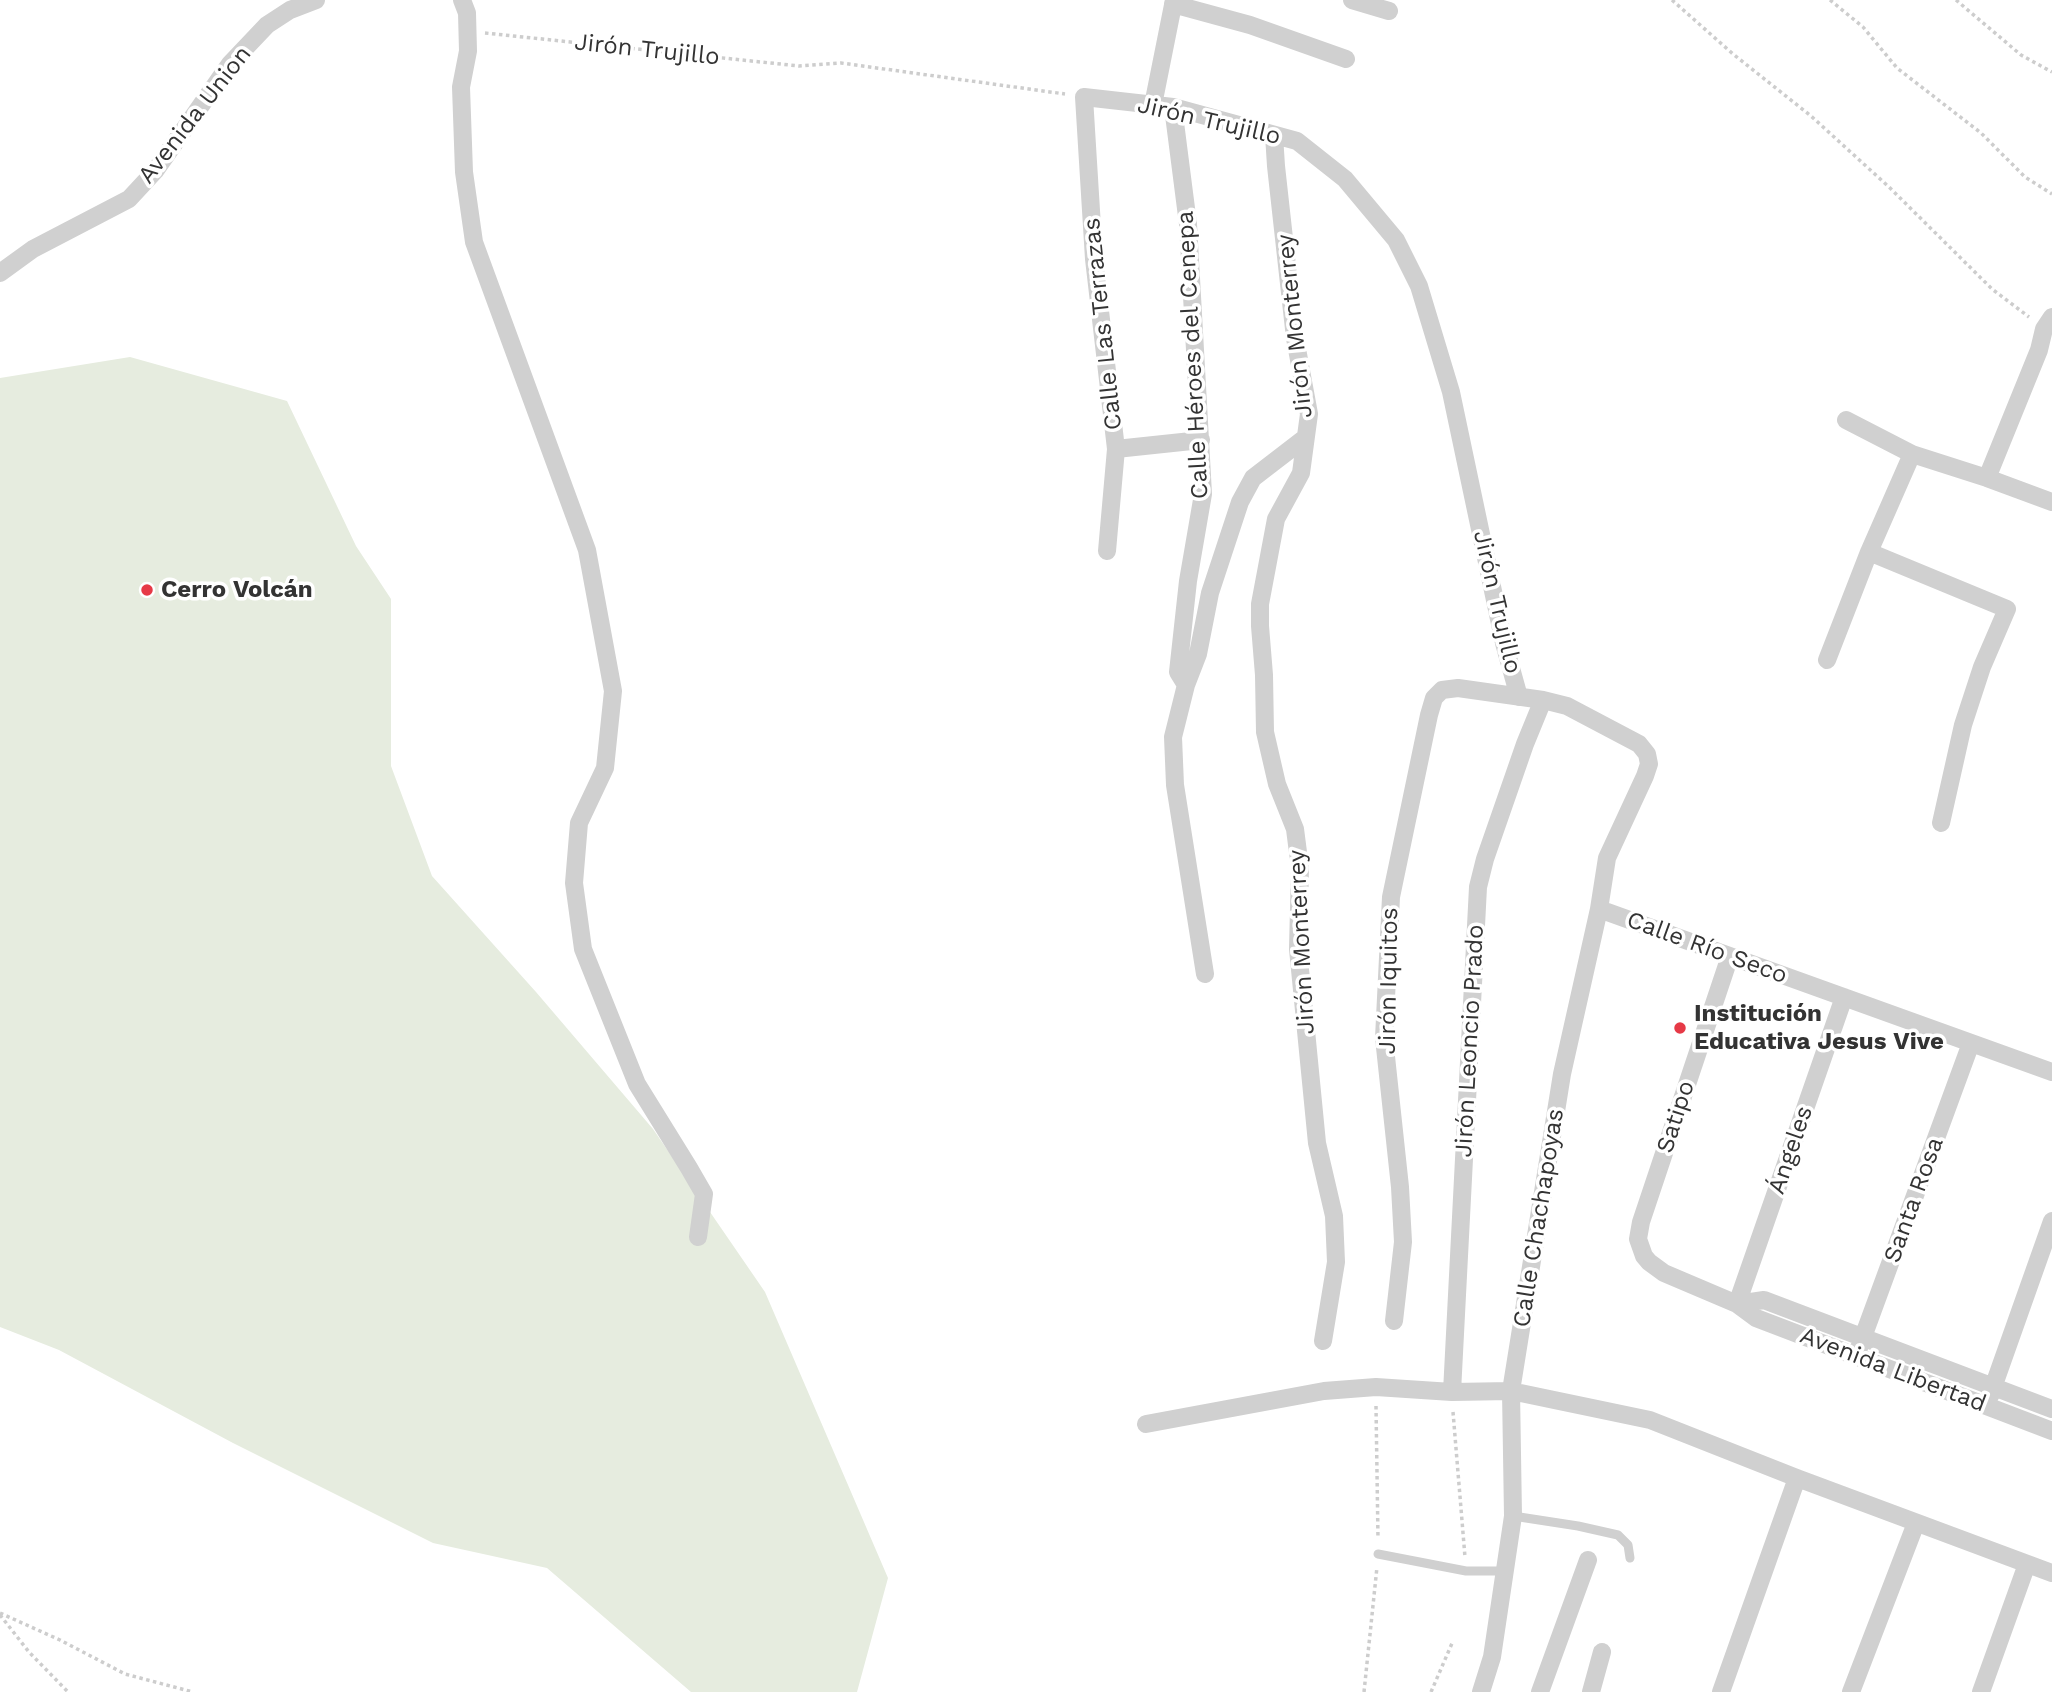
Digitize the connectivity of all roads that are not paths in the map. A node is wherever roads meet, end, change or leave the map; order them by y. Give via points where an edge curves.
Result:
1 (316, 0) edge
2 (462, 0) edge
3 (1352, 0) edge
4 (1174, 2) edge
5 (1389, 11) dead end
6 (1346, 59) dead end
7 (1084, 97) joint
8 (1153, 105) junction
9 (1173, 107) junction
10 (1275, 135) junction
11 (0, 273) edge
12 (2048, 323) edge
13 (1846, 420) dead end
14 (1201, 439) junction
15 (1305, 439) junction
16 (1116, 449) junction
17 (1912, 454) junction
18 (1987, 478) junction
19 (2052, 502) edge
20 (1107, 551) dead end
21 (1868, 552) junction
22 (1827, 660) dead end
23 (1186, 685) junction
24 (1442, 690) joint
25 (1519, 697) junction
26 (1544, 700) junction
27 (1647, 754) joint
28 (1941, 823) dead end
29 (1600, 909) junction
30 (1730, 956) junction
31 (1205, 974) dead end
32 (1844, 997) junction
33 (1972, 1043) junction
34 (2052, 1072) edge
35 (2052, 1222) edge
36 (698, 1237) dead end
37 (1639, 1240) joint
38 (1737, 1304) junction
39 (1394, 1321) dead end
40 (1863, 1337) junction
41 (1323, 1341) dead end
42 (1856, 1356) junction
43 (1993, 1386) junction
44 (1511, 1391) junction
45 (1452, 1392) junction
46 (1986, 1406) junction
47 (2052, 1409) edge
48 (1146, 1424) dead end
49 (2052, 1431) edge
50 (1797, 1478) junction
51 (1513, 1516) junction
52 (1916, 1523) junction
53 (1378, 1555) dead end
54 (1630, 1558) dead end
55 (1588, 1560) dead end
56 (2027, 1564) junction
57 (1506, 1571) junction
58 (2052, 1573) edge
59 (1602, 1653) dead end
60 (1481, 1692) edge
61 (1540, 1692) edge
62 (1591, 1692) edge
63 (1721, 1692) edge
64 (1851, 1692) edge
65 (1981, 1692) edge

1 - 11 street, Avenida Union via 267,25 230,64 155,172 129,198 33,249
2 - 36 street via 468,51 461,87 464,172 474,242 586,550 613,691 605,768 579,822 574,883 583,949 637,1084 704,1194
3 - 5 street
4 - 6 street
4 - 8 street
7 - 8 street, Jirón Trujillo
7 - 16 street, Calle Las Terrazas via 1094,259
8 - 9 street, Jirón Trujillo
9 - 10 street, Jirón Trujillo
9 - 14 street, Calle Héroes del Cenepa via 1188,224
10 - 15 street, Jirón Monterrey via 1295,338 1309,414
10 - 25 street, Jirón Trujillo via 1297,141 1345,179 1396,240 1419,286 1451,392
12 - 18 street
13 - 17 street
14 - 16 street
14 - 23 street, Calle Héroes del Cenepa via 1203,494 1178,672
15 - 23 street, Calle Héroes del Cenepa via 1253,478 1240,502
15 - 41 street, Jirón Monterrey via 1301,473 1276,519 1260,626 1265,732 1277,784 1295,829 1300,868 1300,977 1317,1143 1334,1216 1335,1262
16 - 20 street, Calle Las Terrazas
17 - 18 street
17 - 21 street
18 - 19 street
21 - 22 street
21 - 28 street via 2007,609 1963,725
23 - 31 street, Calle Héroes del Cenepa via 1174,737 1175,785
24 - 25 street, Jirón Trujillo
24 - 39 street, Jirón Iquitos via 1429,715 1391,897 1384,1038 1403,1242
25 - 26 street, Jirón Trujillo
26 - 27 street, Jirón Trujillo via 1579,712 1639,744
26 - 45 street, Jirón Leoncio Prado via 1478,887
27 - 29 street, Calle Chachapoyas via 1645,776 1607,858
29 - 30 street, Calle Río Seco
29 - 44 street, Calle Chachapoyas via 1562,1074
30 - 32 street, Calle Río Seco
30 - 37 street, Satipo via 1641,1222
32 - 33 street, Calle Río Seco
32 - 38 street, Ángeles
33 - 34 street, Calle Río Seco
33 - 40 street, Santa Rosa
35 - 43 street
37 - 38 street, Avenida Libertad via 1649,1262 1664,1273
38 - 40 street, Avenida Libertad via 1764,1300
38 - 42 street, Avenida Libertad via 1756,1318
40 - 42 street, Santa Rosa
40 - 43 street, Avenida Libertad
42 - 46 street, Avenida Libertad
43 - 46 street
43 - 47 street, Avenida Libertad
44 - 45 street
44 - 50 street via 1650,1420
44 - 51 street, Calle Chachapoyas
45 - 48 street via 1376,1387 1324,1391
46 - 49 street, Avenida Libertad
50 - 52 street
50 - 63 street
51 - 54 lane via 1618,1535 1628,1545
51 - 57 street, Calle Chachapoyas
52 - 56 street
52 - 64 street
53 - 57 lane via 1466,1571
55 - 61 street
56 - 58 street
56 - 65 street
57 - 60 street, Calle Chachapoyas via 1492,1657
59 - 62 street

